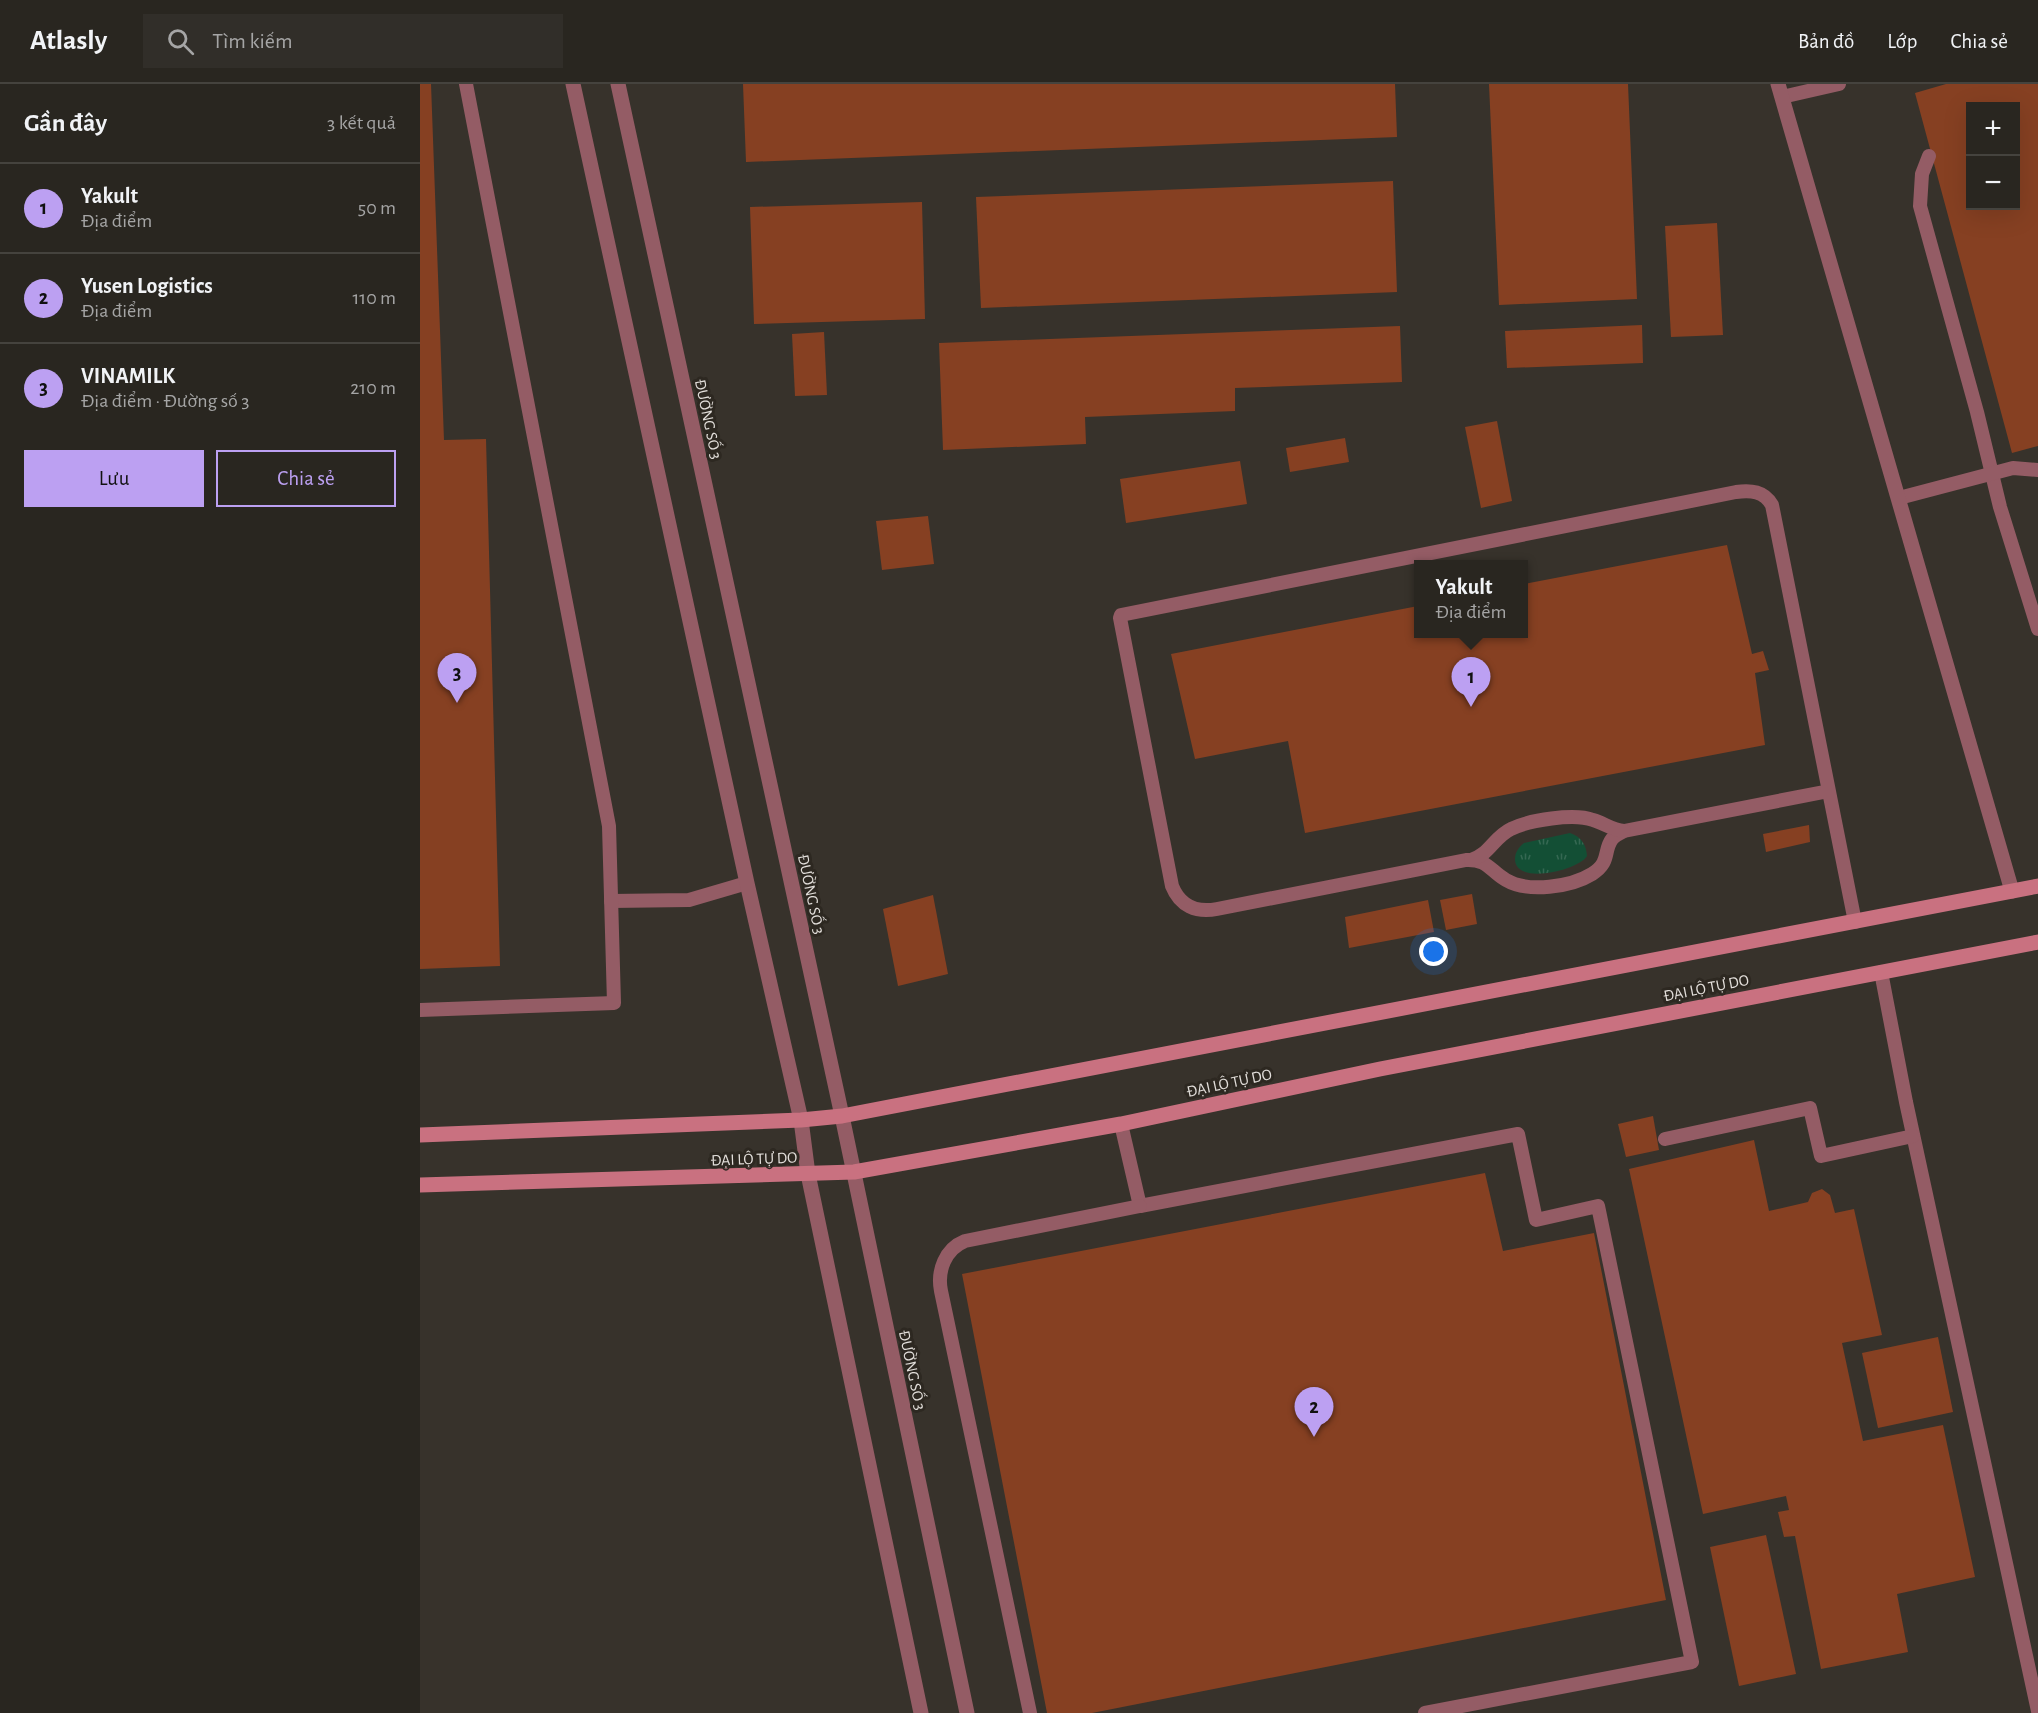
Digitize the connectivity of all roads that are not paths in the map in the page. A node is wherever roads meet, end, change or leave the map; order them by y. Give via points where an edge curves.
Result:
1 (466, 84) edge
2 (573, 84) edge
3 (618, 84) edge
4 (1839, 84) edge
5 (1780, 91) edge
6 (1929, 156) dead end
7 (2038, 470) edge
8 (1899, 498) junction
9 (2038, 629) edge
10 (1828, 791) junction
11 (1624, 831) junction
12 (1471, 860) junction
13 (747, 883) junction
14 (2038, 886) edge
15 (2012, 891) junction
16 (611, 901) junction
17 (1855, 922) junction
18 (2038, 942) edge
19 (1881, 972) junction
20 (420, 1010) edge
21 (842, 1116) junction
22 (801, 1120) junction
23 (1121, 1124) junction
24 (420, 1135) edge
25 (1913, 1136) junction
26 (1665, 1139) dead end
27 (854, 1172) junction
28 (808, 1174) junction
29 (420, 1185) edge
30 (1140, 1206) junction
31 (2038, 1711) edge
32 (921, 1713) edge
33 (967, 1713) edge
34 (1030, 1713) edge
35 (1425, 1713) edge

1 - 16 lane via 609,826
2 - 13 street
3 - 21 street, ĐƯỜNG SỐ 3
4 - 5 lane
5 - 8 street
6 - 9 lane via 1922,174 1920,206 2000,507
7 - 8 lane via 2013,468
8 - 15 street
10 - 11 lane
10 - 12 lane via 1772,505 1765,495 1753,491 1120,616 1172,886 1184,904 1209,911
10 - 17 lane
11 - 12 lane via 1586,818 1564,816 1513,827 1485,854
11 - 12 lane via 1613,838 1597,871 1553,886 1523,886 1508,881 1482,861
13 - 16 lane via 689,900
13 - 22 street
14 - 15 street
15 - 17 street
16 - 20 lane via 614,1003
17 - 21 street
18 - 19 street, ĐẠI LỘ TỰ DO
19 - 23 street, ĐẠI LỘ TỰ DO via 1380,1069
19 - 25 lane
21 - 22 street
21 - 27 street, ĐƯỜNG SỐ 3
22 - 24 street
22 - 28 street
23 - 27 street, ĐẠI LỘ TỰ DO
23 - 30 lane
25 - 26 lane via 1821,1156 1810,1108
25 - 31 lane
27 - 28 street, ĐẠI LỘ TỰ DO
27 - 33 street, ĐƯỜNG SỐ 3
28 - 29 street, ĐẠI LỘ TỰ DO
28 - 32 street
30 - 34 lane via 965,1241 951,1252 939,1272
30 - 35 lane via 1518,1134 1536,1220 1598,1206 1692,1662

